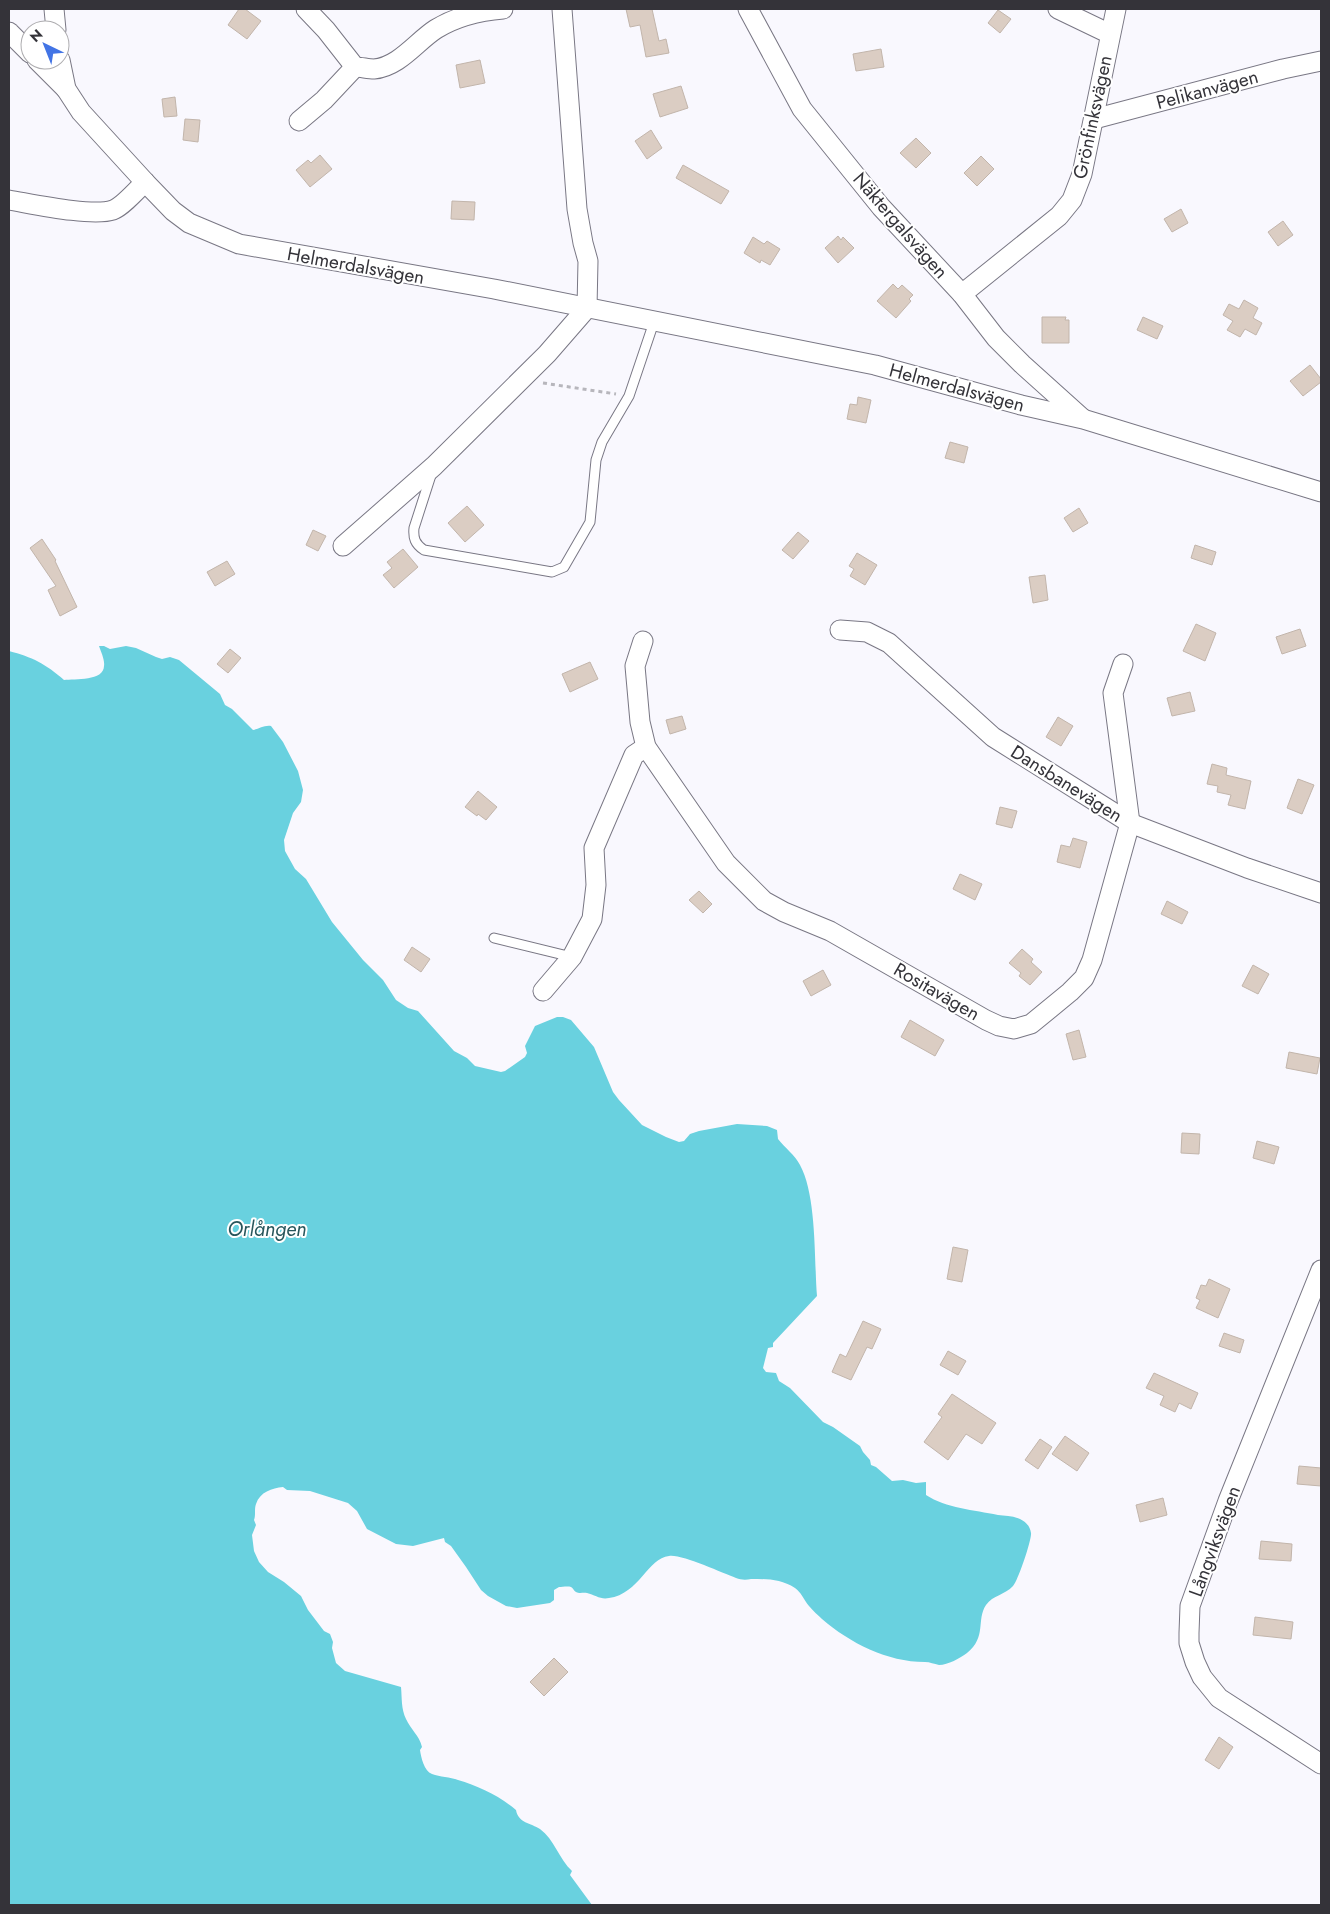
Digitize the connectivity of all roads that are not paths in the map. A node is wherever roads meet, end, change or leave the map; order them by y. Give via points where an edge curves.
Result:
1 (306, 9) edge
2 (503, 9) edge
3 (562, 9) edge
4 (748, 9) edge
5 (1058, 9) edge
6 (1116, 9) edge
7 (9, 32) edge
8 (1110, 34) junction
9 (20, 43) edge
10 (1321, 61) edge
11 (355, 67) junction
12 (47, 70) edge
13 (62, 70) edge
14 (66, 89) junction
15 (1094, 119) junction
16 (299, 121) dead end
17 (145, 182) junction
18 (9, 200) edge
19 (962, 294) junction
20 (587, 308) junction
21 (654, 322) junction
22 (1082, 419) junction
23 (434, 466) junction
24 (1321, 492) edge
25 (343, 546) dead end
26 (840, 630) dead end
27 (643, 641) dead end
28 (1123, 664) dead end
29 (646, 747) junction
30 (1130, 823) junction
31 (1321, 893) edge
32 (494, 938) dead end
33 (572, 957) junction
34 (543, 991) dead end
35 (1321, 1270) edge
36 (1321, 1764) edge

1 - 11 street
2 - 11 street via 465,15 450,21 386,66
3 - 20 street via 577,209 588,261
4 - 19 street, Näktergalsvägen via 802,109 880,207
5 - 8 street
6 - 8 street, Grönfinksvägen
7 - 9 street
8 - 15 street, Grönfinksvägen
10 - 15 street, Pelikanvägen
11 - 16 street
12 - 14 street
13 - 14 street, Helmerdalsvägen
14 - 17 street, Helmerdalsvägen via 81,112
15 - 19 street, Grönfinksvägen via 1082,174 1067,208
17 - 18 street via 114,210 66,209
17 - 20 street, Helmerdalsvägen via 189,223 239,244
19 - 22 street, Näktergalsvägen via 996,338
20 - 21 street, Helmerdalsvägen
20 - 23 street via 547,354
21 - 22 street, Helmerdalsvägen via 875,365
21 - 23 lane via 629,396 602,442 596,460 590,522 564,567 552,572 424,550 413,536
22 - 24 street, Helmerdalsvägen
23 - 25 street
26 - 30 street, Dansbanevägen via 867,632 888,643 993,737
27 - 29 street, Rositavägen via 635,666 640,722
28 - 30 street, Rositavägen via 1113,693
29 - 30 street, Rositavägen via 726,862 764,901 830,931 999,1026 1014,1029 1030,1024 1084,978 1092,960
29 - 33 street via 634,755 594,848 596,885 592,919
30 - 31 street, Dansbanevägen
32 - 33 lane
33 - 34 street
35 - 36 street, Långviksvägen via 1231,1493 1190,1606 1188,1633 1194,1662 1219,1698

